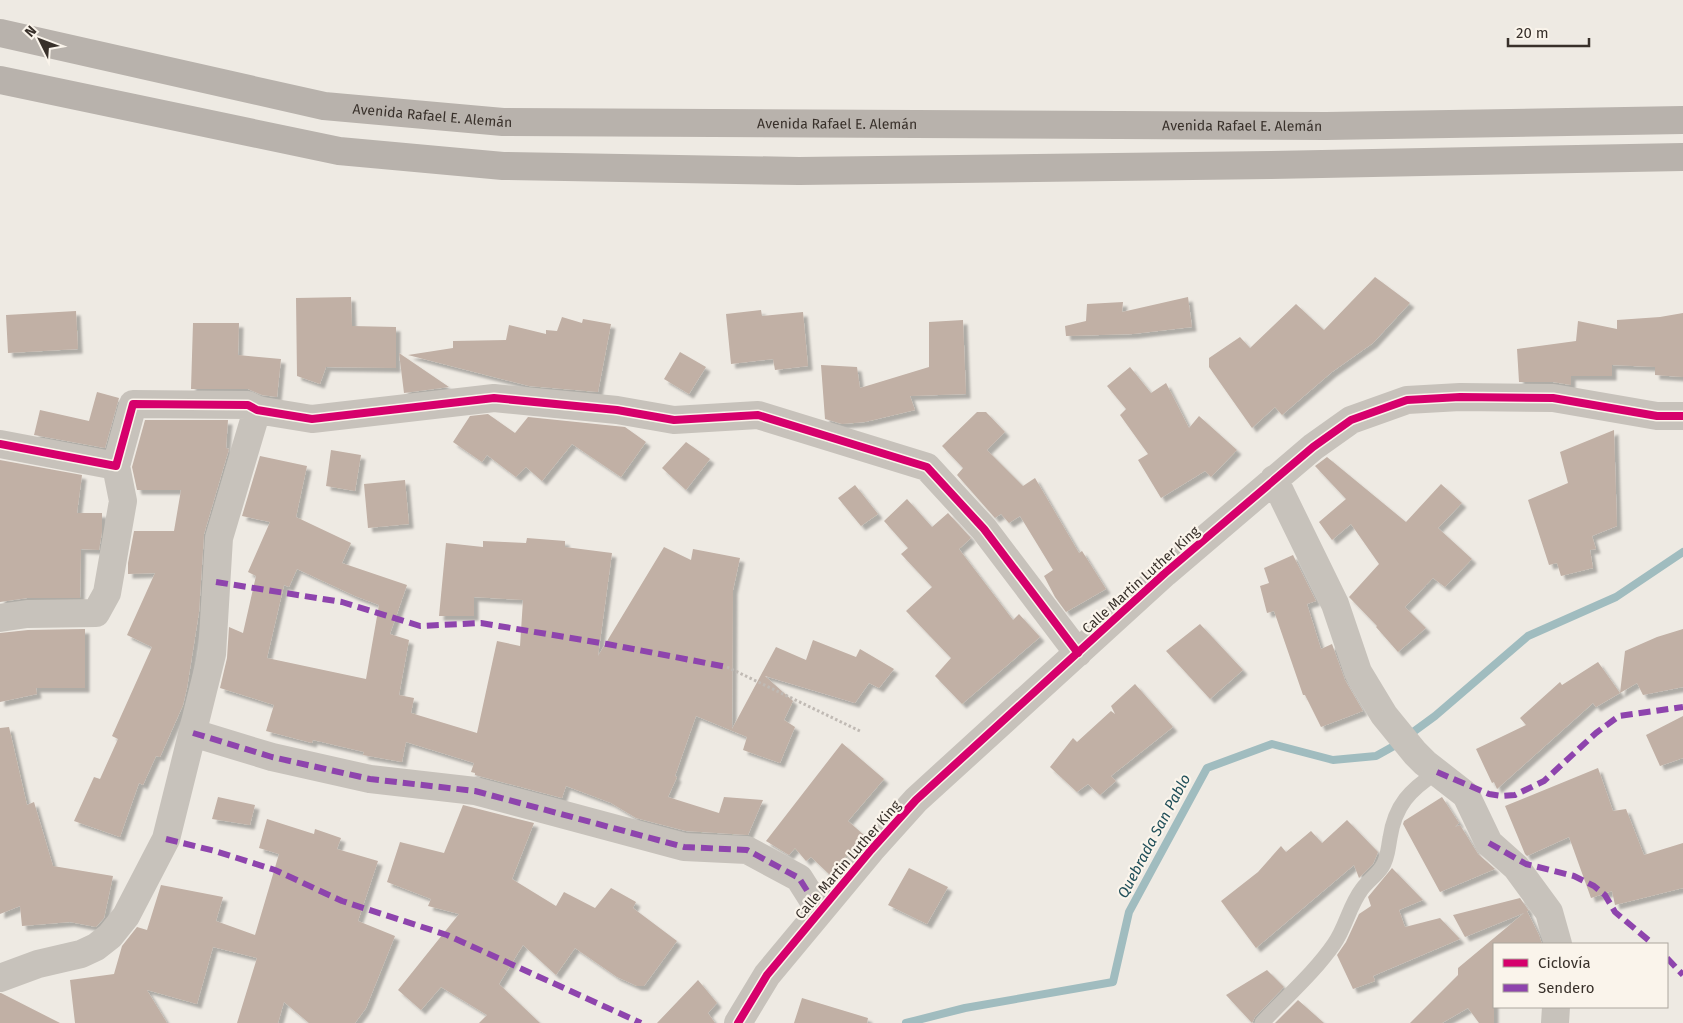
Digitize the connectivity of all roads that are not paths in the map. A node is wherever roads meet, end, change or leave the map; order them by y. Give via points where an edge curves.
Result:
1 (0, 33) edge
2 (0, 80) edge
3 (1683, 120) edge
4 (1683, 157) edge
5 (258, 410) junction
6 (1683, 416) edge
7 (0, 444) edge
8 (116, 466) junction
9 (1274, 479) junction
10 (0, 618) edge
11 (1078, 653) junction
12 (193, 733) junction
13 (1437, 772) junction
14 (820, 910) junction
15 (1558, 943) edge
16 (0, 978) edge
17 (1556, 1008) edge
18 (738, 1023) edge
19 (1262, 1023) edge
20 (1555, 1023) edge

1 - 3 main road, Avenida Rafael E. Alemán via 324,106 503,122 1326,126
2 - 4 main road via 339,151 502,166 799,172
5 - 8 street via 248,405 133,404
5 - 11 street via 312,419 494,398 617,410 674,420 758,416 926,467 984,529
5 - 12 street via 219,538 212,654
6 - 9 street, Calle Martin Luther King via 1656,416 1553,398 1407,400 1351,420
7 - 8 street
8 - 10 street via 123,501 107,593 96,613 27,614
9 - 11 street, Calle Martin Luther King
9 - 13 street via 1335,604 1358,672 1384,715 1415,753
11 - 14 street, Calle Martin Luther King via 916,800
12 - 14 street via 272,757 370,779 475,792 684,847 747,850 799,878
12 - 16 street via 166,839 126,916 110,936 81,954 38,964
13 - 15 street via 1466,795 1490,843 1516,867 1549,912
13 - 19 lane via 1423,781 1396,812 1382,868 1353,903 1335,943
14 - 18 street, Calle Martin Luther King via 767,975
17 - 20 street

